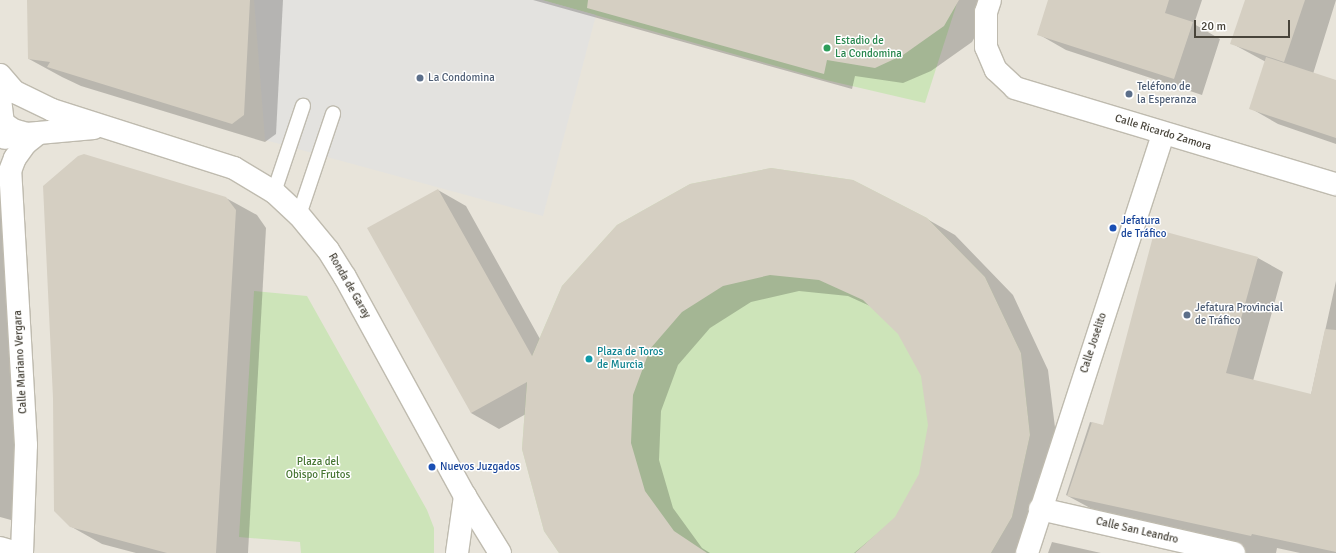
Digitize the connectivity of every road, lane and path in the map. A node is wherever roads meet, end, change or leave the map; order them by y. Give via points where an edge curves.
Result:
1 (990, 0) edge
2 (0, 75) edge
3 (0, 99) edge
4 (36, 104) junction
5 (303, 106) dead end
6 (333, 114) dead end
7 (2, 127) edge
8 (101, 128) junction
9 (39, 133) junction
10 (1163, 134) junction
11 (7, 176) edge
12 (1336, 184) edge
13 (274, 192) junction
14 (299, 215) junction
15 (466, 496) junction
16 (1040, 508) junction
17 (0, 548) edge
18 (18, 553) edge
19 (22, 553) edge
20 (457, 553) edge
21 (500, 553) edge
22 (1027, 553) edge
23 (1234, 553) edge

1 - 10 street, Calle Ricardo Zamora via 986,12 986,47 996,70 1015,88
2 - 4 street, Ronda de Garay via 15,92
3 - 7 street, Calle Mariano Vergara
4 - 7 street, Ronda de Garay via 25,103 16,106
4 - 8 street, Ronda de Garay
5 - 13 lane
6 - 14 lane
7 - 9 street, Ronda de Garay via 20,133
7 - 11 street, Calle Mariano Vergara
8 - 9 street, Ronda de Garay
8 - 13 street, Ronda de Garay via 213,160 245,174
9 - 11 street, Calle Mariano Vergara via 26,143 15,158
10 - 12 street, Calle Ricardo Zamora
10 - 16 street, Calle Joselito
11 - 19 street, Calle Mariano Vergara via 26,445
13 - 14 street, Ronda de Garay
14 - 15 street, Ronda de Garay via 328,250 345,277
15 - 20 street
15 - 21 street, Ronda de Garay
16 - 22 street, Calle Joselito
16 - 23 street, Calle San Leandro
17 - 18 street

